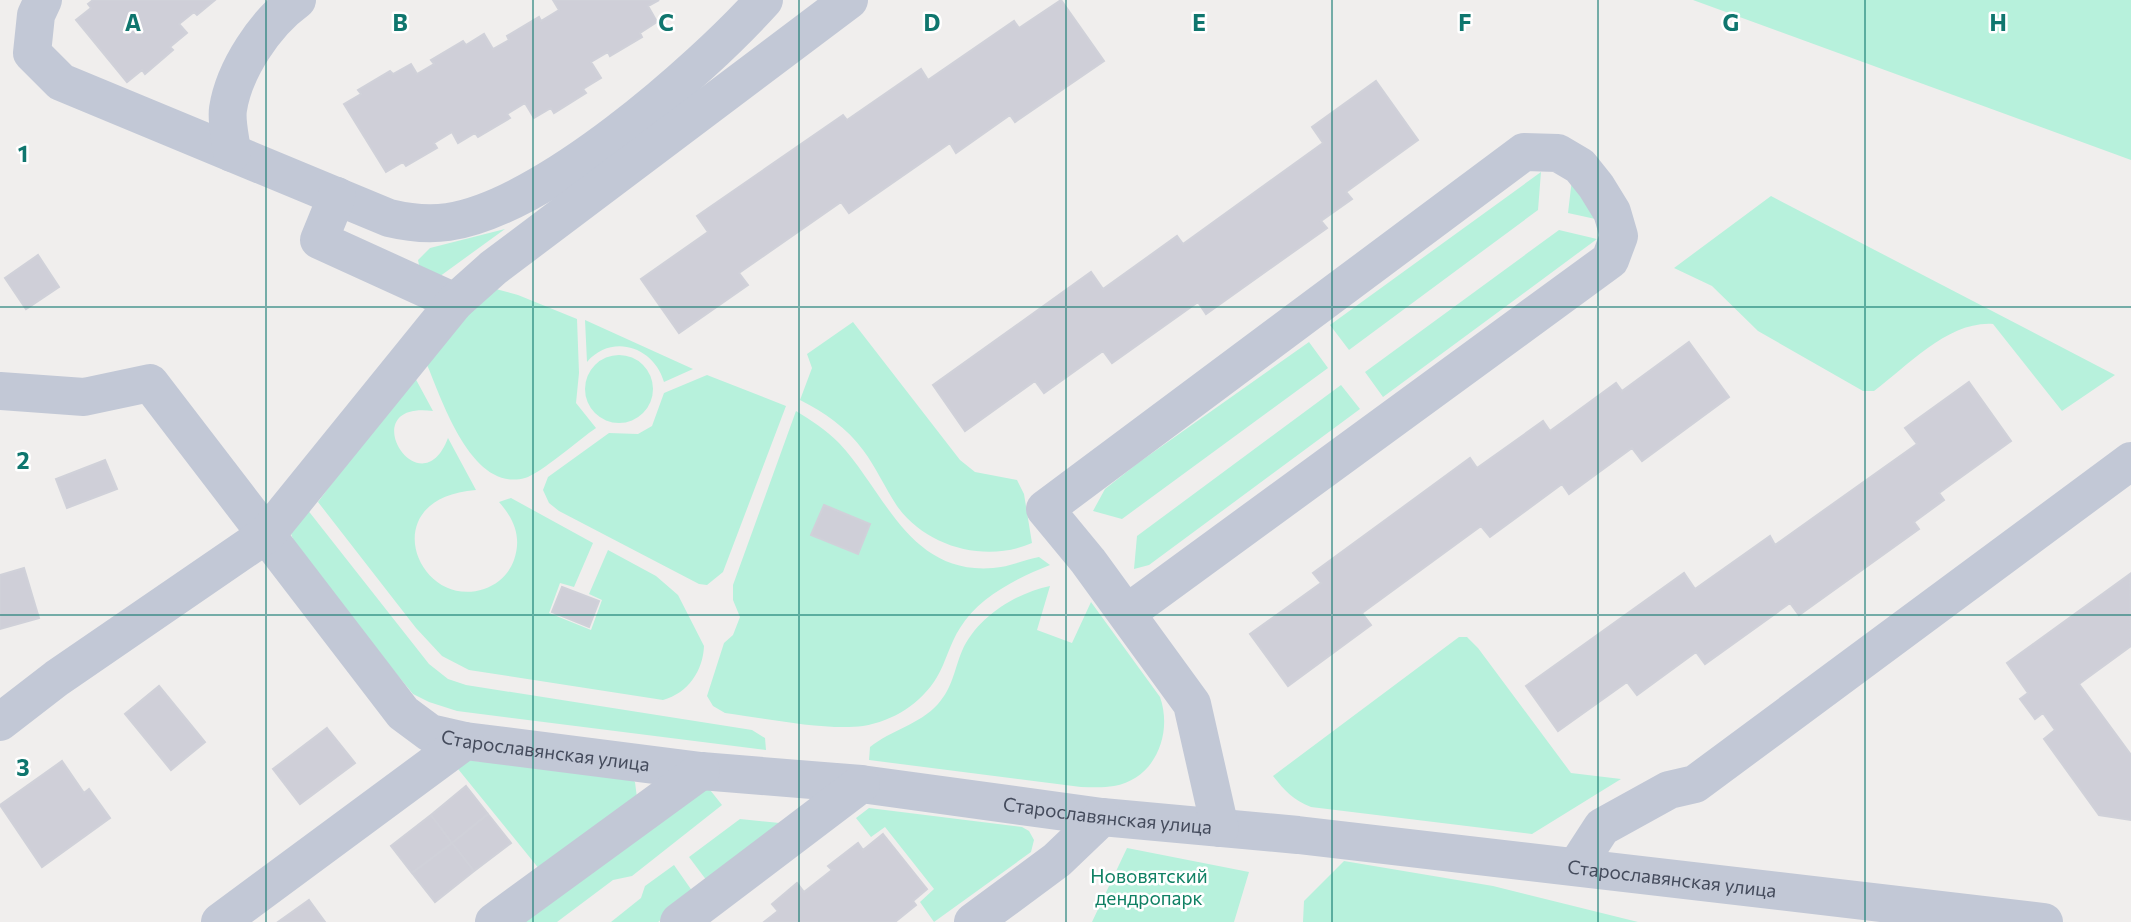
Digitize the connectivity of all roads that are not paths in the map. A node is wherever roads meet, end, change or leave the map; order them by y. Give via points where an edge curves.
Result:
1 (43, 0) edge
2 (297, 0) edge
3 (764, 0) edge
4 (849, 0) edge
5 (232, 153) junction
6 (337, 196) junction
7 (455, 302) junction
8 (0, 391) edge
9 (2131, 461) edge
10 (267, 534) junction
11 (1126, 613) junction
12 (0, 722) edge
13 (465, 741) junction
14 (701, 771) junction
15 (861, 784) junction
16 (1102, 817) junction
17 (1220, 828) junction
18 (1576, 867) junction
19 (220, 922) edge
20 (494, 922) edge
21 (679, 922) edge
22 (973, 922) edge
23 (2044, 922) edge

1 - 5 street via 36,15 32,53 61,82
2 - 5 street via 281,12 242,68 228,110
3 - 6 street via 726,42 646,108 561,173 507,204 450,222 417,225
4 - 7 street via 493,268
5 - 6 street
6 - 7 street via 319,240
7 - 10 street
8 - 10 street, Старославянская улица via 84,397 149,383
9 - 18 street via 1695,784 1669,790 1602,827
10 - 12 street
10 - 13 street, Старославянская улица via 403,713 430,733
11 - 11 street via 1045,509 1524,152 1558,153 1580,166 1612,212 1619,236 1610,260
11 - 17 street via 1192,704
13 - 14 street, Старославянская улица
13 - 19 street
14 - 15 street, Старославянская улица
14 - 20 street
15 - 16 street, Старославянская улица
15 - 21 street
16 - 17 street, Старославянская улица
16 - 22 street via 1057,860
17 - 18 street, Старославянская улица
18 - 23 street, Старославянская улица

